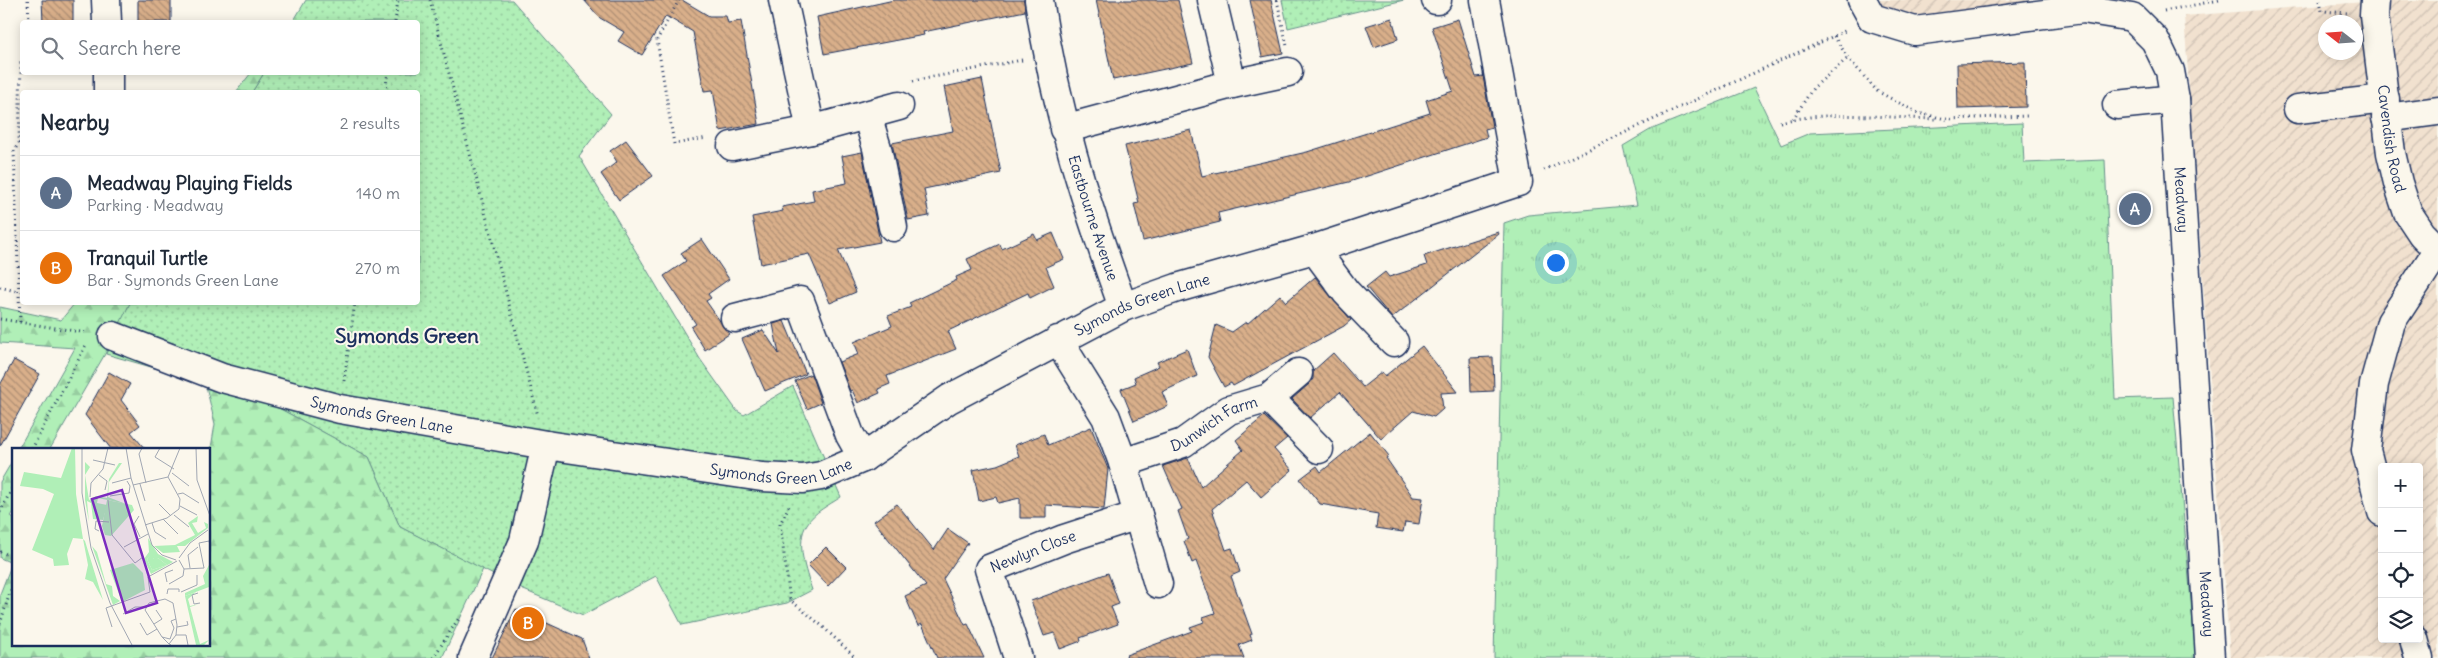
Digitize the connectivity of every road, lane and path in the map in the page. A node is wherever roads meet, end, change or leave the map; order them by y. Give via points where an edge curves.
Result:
1 (28, 0) edge
2 (106, 0) edge
3 (398, 0) edge
4 (430, 0) edge
5 (679, 0) edge
6 (783, 0) edge
7 (1039, 0) edge
8 (1212, 0) edge
9 (1277, 0) edge
10 (1485, 0) edge
11 (2219, 0) edge
12 (2320, 0) edge
13 (2374, 8) edge
14 (1867, 9) edge
15 (2132, 18) junction
16 (29, 20) edge
17 (107, 20) edge
18 (395, 20) edge
19 (1834, 36) junction
20 (1047, 56) junction
21 (1848, 58) junction
22 (1288, 72) joint
23 (21, 75) edge
24 (108, 75) edge
25 (388, 75) edge
26 (1232, 84) junction
27 (20, 90) edge
28 (108, 90) edge
29 (385, 90) edge
30 (2175, 99) junction
31 (20, 103) edge
32 (2117, 105) dead end
33 (899, 106) joint
34 (2385, 108) junction
35 (2298, 109) dead end
36 (2438, 111) edge
37 (867, 114) junction
38 (2029, 116) dead end
39 (1793, 119) junction
40 (1946, 120) junction
41 (1780, 122) dead end
42 (1064, 129) junction
43 (811, 130) junction
44 (732, 146) joint
45 (1518, 182) junction
46 (893, 227) dead end
47 (17, 240) joint
48 (1314, 250) junction
49 (2438, 250) edge
50 (0, 287) edge
51 (19, 292) junction
52 (355, 305) edge
53 (1123, 307) junction
54 (735, 318) dead end
55 (0, 319) edge
56 (20, 322) junction
57 (103, 335) junction
58 (1058, 340) junction
59 (1394, 342) dead end
60 (1298, 373) dead end
61 (1269, 398) junction
62 (340, 409) junction
63 (546, 445) junction
64 (33, 448) edge
65 (1318, 449) dead end
66 (863, 458) junction
67 (1123, 464) junction
68 (803, 479) junction
69 (12, 489) edge
70 (2381, 508) edge
71 (0, 512) edge
72 (1138, 515) junction
73 (0, 552) edge
74 (12, 556) edge
75 (1158, 584) dead end
76 (12, 586) edge
77 (0, 624) edge
78 (2415, 643) edge
79 (473, 658) edge
80 (856, 658) edge
81 (1018, 658) edge
82 (2210, 658) edge
83 (2419, 658) edge

1 - 16 path
2 - 17 street
3 - 18 path
4 - 63 path
5 - 44 path via 657,40 674,144 717,137
6 - 43 street
7 - 20 street, Eastbourne Avenue
8 - 26 street
9 - 22 path via 1288,52
10 - 45 street
11 - 15 path
12 - 13 path via 2322,11
13 - 34 street, Cavendish Road
14 - 15 street via 1915,31 2083,9
14 - 19 path
15 - 30 street, Meadway via 2155,40 2170,72
19 - 21 path
19 - 45 path
20 - 33 path via 897,84
20 - 42 street, Eastbourne Avenue
21 - 39 path via 1813,88
21 - 40 path via 1876,90 1918,113
22 - 26 street
23 - 27 path
24 - 28 street
25 - 29 path
26 - 42 street
30 - 32 street
30 - 82 street, Meadway
31 - 47 path via 19,144 14,151
33 - 37 street
34 - 35 street
34 - 36 street
34 - 49 street, Cavendish Road via 2398,183 2408,213
37 - 43 street
37 - 46 street
38 - 40 path
39 - 40 path via 1845,116
39 - 41 path
42 - 53 street, Eastbourne Avenue
43 - 44 street
45 - 48 street, Symonds Green Lane
47 - 51 path
48 - 53 street, Symonds Green Lane via 1177,288
48 - 59 street via 1346,292
49 - 70 street via 2391,322 2374,384 2366,450
50 - 51 path
51 - 56 path
52 - 62 path
53 - 58 street, Symonds Green Lane
54 - 66 street via 800,301 850,434
55 - 56 path
56 - 57 path
57 - 62 street, Symonds Green Lane via 222,378
57 - 64 path
58 - 66 street, Symonds Green Lane via 949,399
58 - 67 street via 1106,417
60 - 61 street, Dunwich Farm
61 - 65 street
61 - 67 street, Dunwich Farm via 1229,410 1183,443
62 - 63 street, Symonds Green Lane
63 - 68 street, Symonds Green Lane via 762,477
63 - 79 street via 524,541
66 - 68 street, Symonds Green Lane via 829,474
67 - 72 street
68 - 80 path via 780,524 790,600
69 - 71 path
72 - 75 street
72 - 81 street, Newlyn Close via 1064,539 989,569
73 - 74 path
76 - 77 path
78 - 83 street

